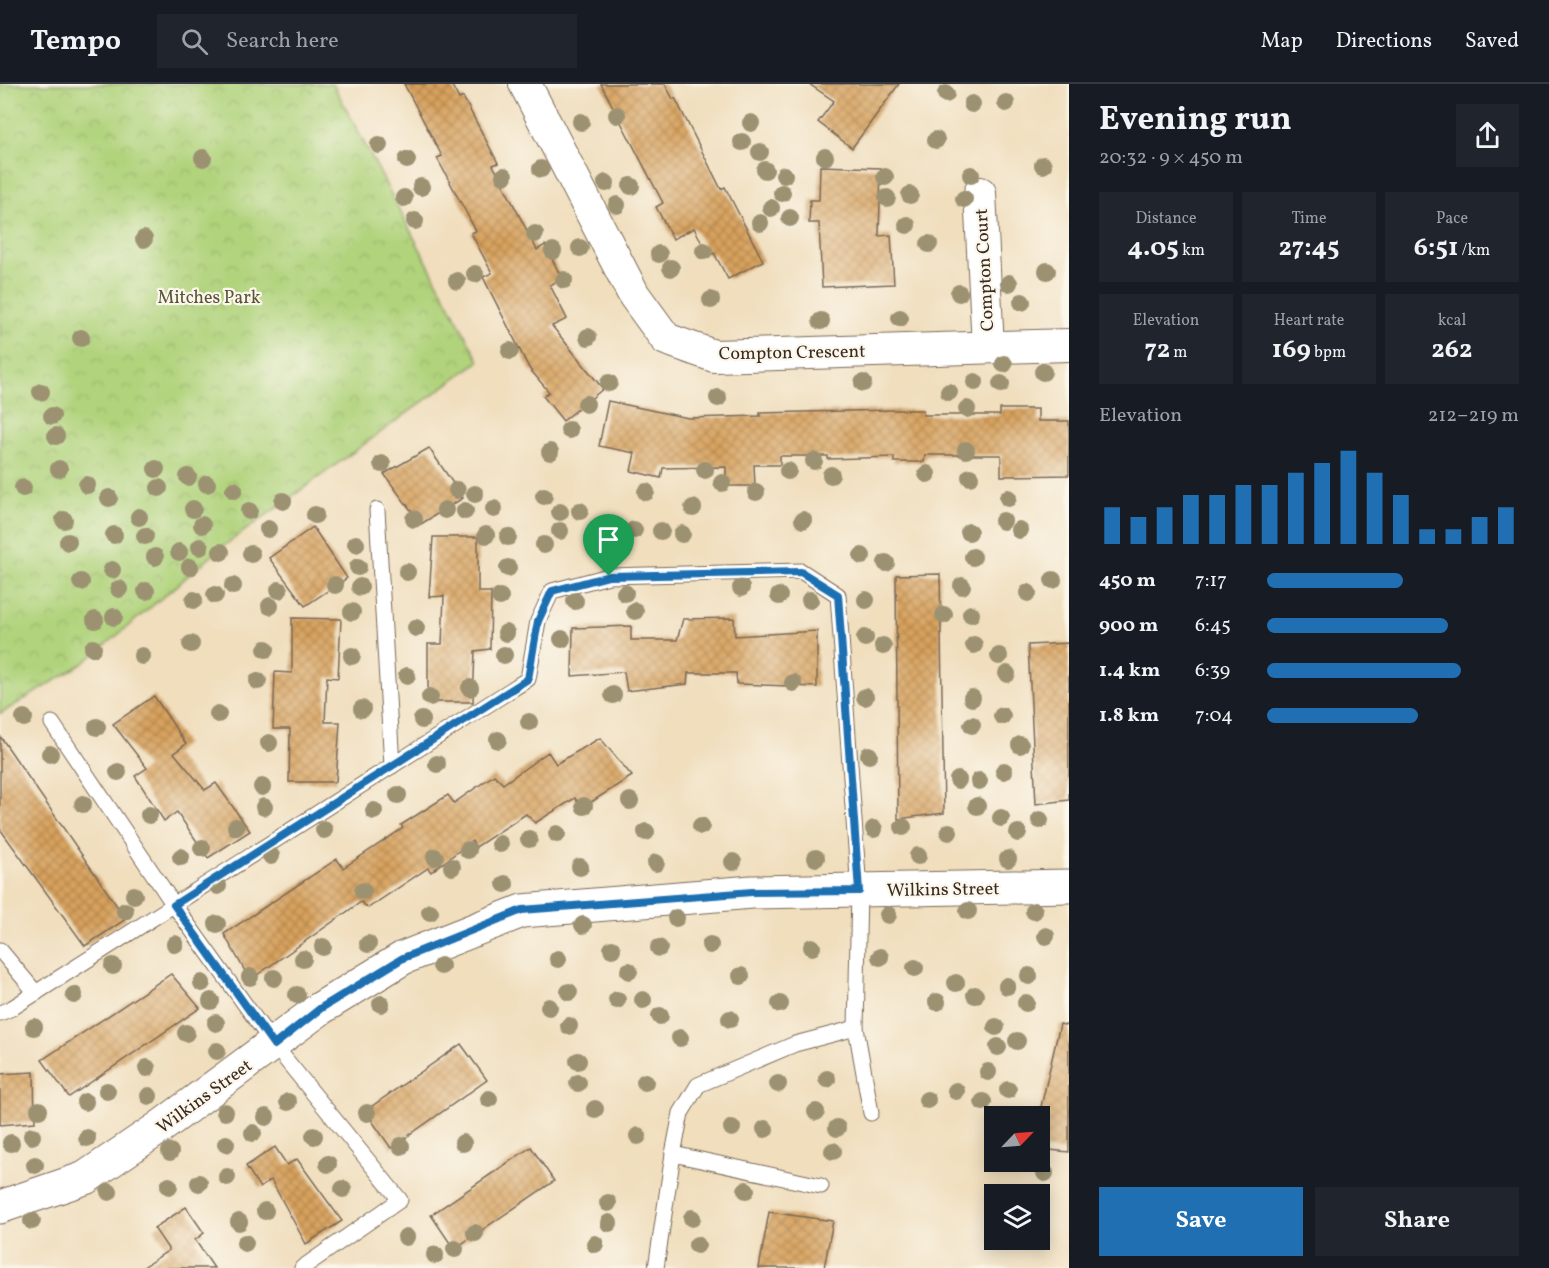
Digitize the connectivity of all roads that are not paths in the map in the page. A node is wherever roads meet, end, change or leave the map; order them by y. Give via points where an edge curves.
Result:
1 (525, 84) edge
2 (980, 193) dead end
3 (1069, 345) edge
4 (988, 347) junction
5 (377, 510) dead end
6 (52, 723) dead end
7 (392, 766) junction
8 (1069, 886) edge
9 (859, 891) junction
10 (174, 905) junction
11 (0, 950) edge
12 (36, 993) junction
13 (0, 1013) edge
14 (856, 1028) junction
15 (274, 1045) junction
16 (871, 1113) dead end
17 (673, 1154) junction
18 (821, 1186) dead end
19 (0, 1207) edge
20 (652, 1266) edge
21 (302, 1268) edge

1 - 4 street, Compton Crescent via 634,295 666,339 714,356
2 - 4 street, Compton Court
3 - 4 street, Compton Crescent
5 - 7 lane
6 - 10 lane
7 - 9 lane via 528,679 538,621 552,591 609,576 801,572 838,595
7 - 10 lane
8 - 9 street, Wilkins Street
9 - 14 lane
9 - 15 street, Wilkins Street via 752,892 522,910 403,958 321,1008
10 - 12 lane
10 - 15 lane
11 - 12 lane
12 - 13 lane
14 - 16 lane
14 - 17 lane via 795,1044 698,1086 681,1113
15 - 19 street, Wilkins Street via 85,1178
15 - 21 lane via 400,1200
17 - 18 lane
17 - 20 lane

